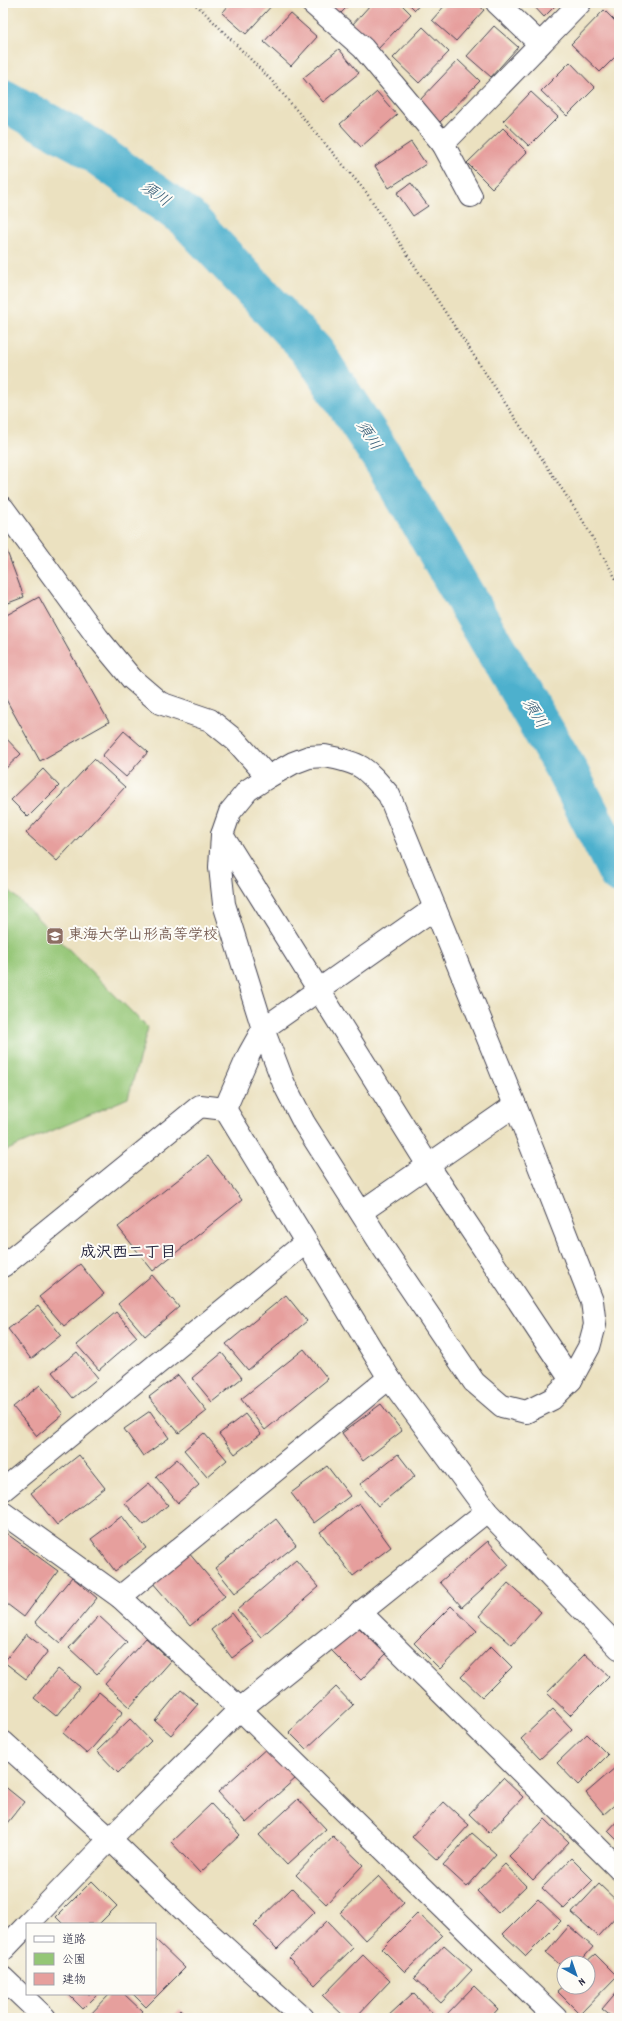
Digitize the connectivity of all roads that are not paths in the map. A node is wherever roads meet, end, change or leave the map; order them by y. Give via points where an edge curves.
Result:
1 (312, 3) edge
2 (497, 3) edge
3 (580, 3) edge
4 (540, 44) junction
5 (443, 144) junction
6 (471, 196) dead end
7 (3, 508) edge
8 (268, 777) junction
9 (222, 834) junction
10 (435, 908) junction
11 (320, 991) junction
12 (263, 1029) junction
13 (516, 1105) junction
14 (225, 1109) junction
15 (428, 1165) junction
16 (361, 1212) junction
17 (306, 1243) junction
18 (3, 1266) edge
19 (389, 1378) junction
20 (571, 1380) junction
21 (3, 1490) edge
22 (487, 1511) junction
23 (3, 1513) edge
24 (120, 1597) junction
25 (360, 1612) junction
26 (619, 1648) edge
27 (240, 1709) junction
28 (3, 1742) edge
29 (110, 1839) junction
30 (619, 1869) edge
31 (30, 1923) edge
32 (26, 1927) edge
33 (3, 1950) edge
34 (3, 1978) edge
35 (46, 2018) edge
36 (304, 2018) edge
37 (556, 2018) edge

1 - 5 street via 363,48
2 - 4 street
3 - 4 street
4 - 5 street
5 - 6 street
7 - 8 street via 98,638 132,678 160,703 210,720 236,740
8 - 9 street via 248,790 234,806
8 - 10 street via 309,757 325,756 349,760 367,769 388,795
9 - 11 street
9 - 12 street via 220,867 224,904
10 - 11 street
10 - 13 street
11 - 12 street
11 - 15 street
12 - 14 street
12 - 16 street via 284,1084 304,1123
13 - 15 street
13 - 20 street via 592,1301 595,1325 589,1346
14 - 17 street
14 - 18 street via 200,1106
15 - 16 street
15 - 20 street
16 - 20 street via 474,1382 502,1406 526,1412 552,1399
17 - 19 street
17 - 21 street
19 - 22 street
19 - 24 street
22 - 25 street
22 - 26 street
23 - 24 street
24 - 27 street
25 - 27 street
25 - 30 street
27 - 29 street
27 - 37 street
28 - 29 street
29 - 31 street
29 - 36 street via 191,1917
32 - 33 street
34 - 35 street

